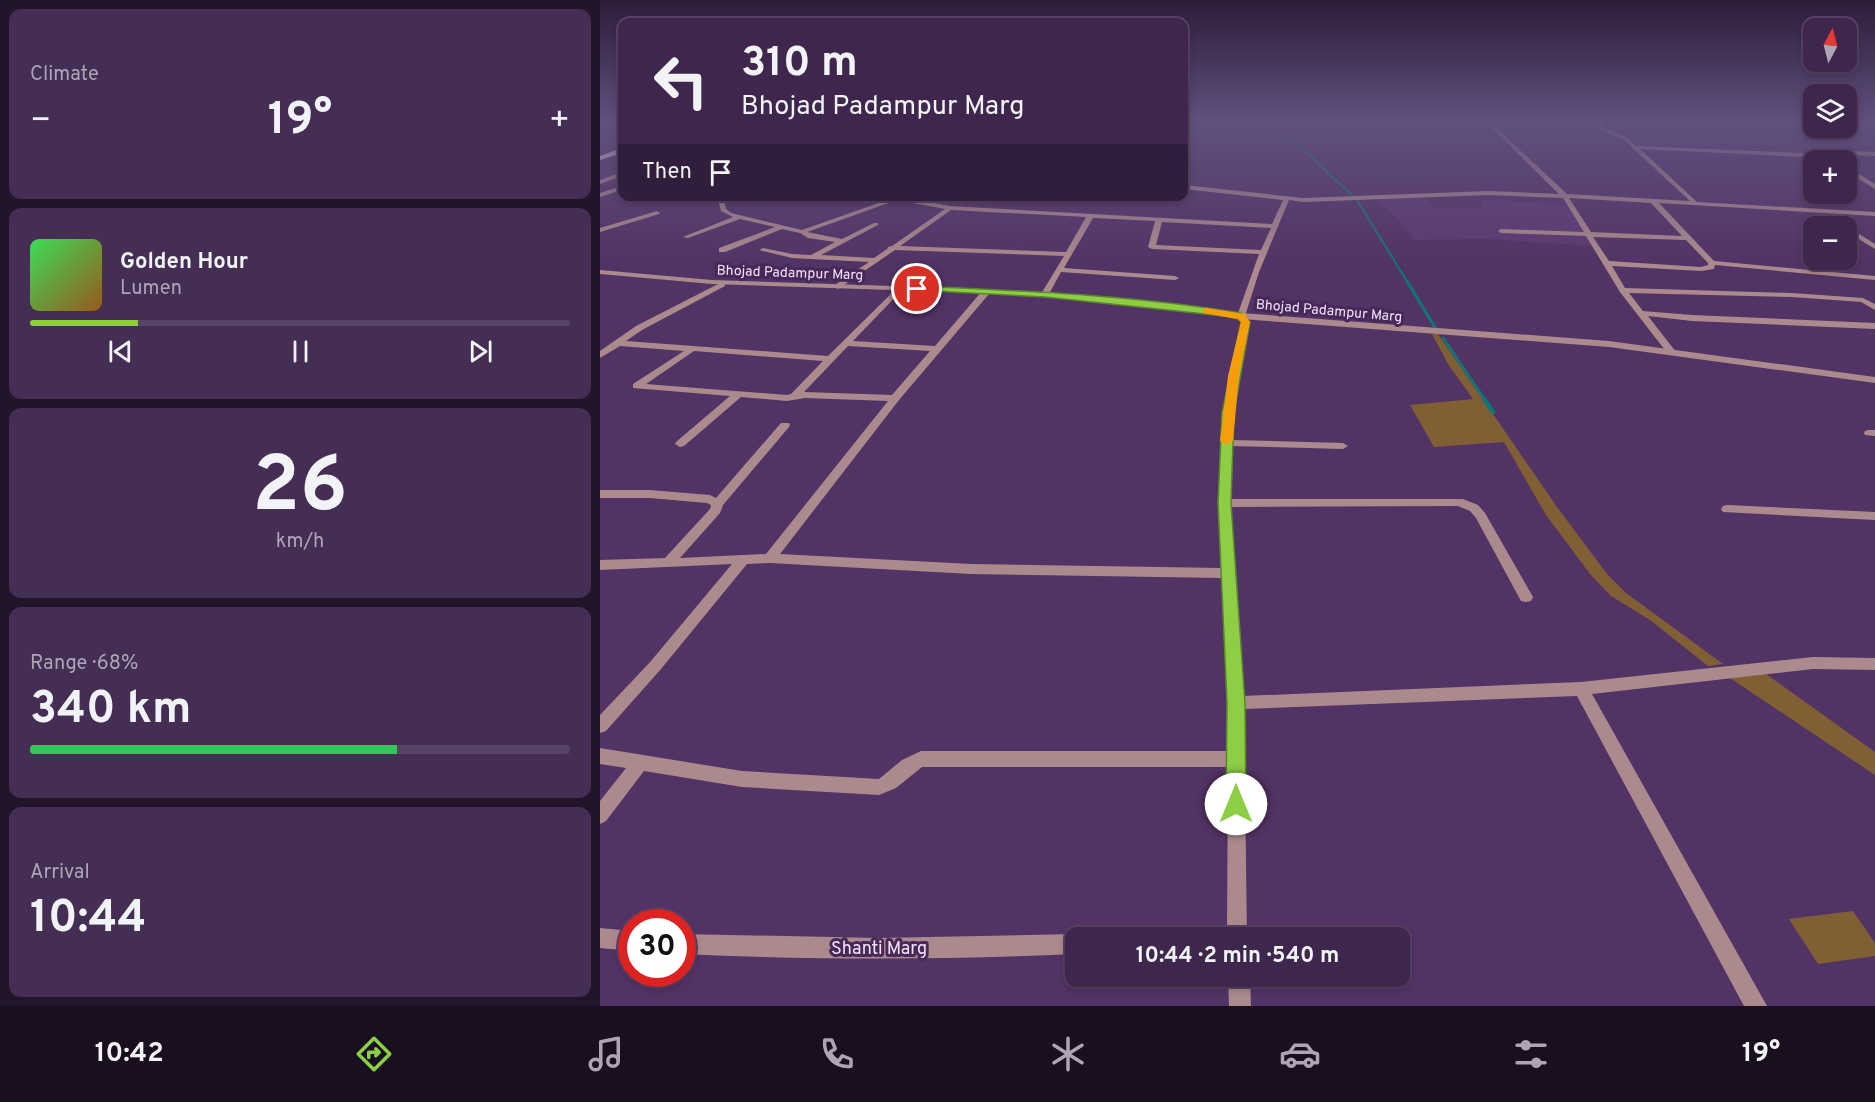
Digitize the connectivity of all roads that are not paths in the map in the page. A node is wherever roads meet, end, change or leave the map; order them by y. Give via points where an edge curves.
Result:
1 (1537, 169) edge
2 (1658, 169) edge
3 (618, 175) edge
4 (1857, 177) edge
5 (600, 182) edge
6 (1188, 187) edge
7 (618, 189) edge
8 (1875, 192) edge
9 (600, 195) edge
10 (1565, 196) junction
11 (1286, 199) junction
12 (721, 201) edge
13 (892, 201) edge
14 (902, 201) edge
15 (1653, 201) junction
16 (1696, 204) junction
17 (950, 208) junction
18 (1823, 212) junction
19 (657, 213) dead end
20 (1875, 214) edge
21 (1091, 215) junction
22 (1829, 216) edge
23 (738, 218) junction
24 (1159, 219) junction
25 (876, 224) dead end
26 (1276, 226) junction
27 (781, 227) junction
28 (600, 231) edge
29 (1501, 231) dead end
30 (802, 232) junction
31 (1857, 235) edge
32 (1591, 236) junction
33 (686, 237) dead end
34 (1687, 238) junction
35 (841, 241) junction
36 (1875, 247) edge
37 (890, 248) junction
38 (722, 250) dead end
39 (764, 250) dead end
40 (1263, 252) junction
41 (1068, 254) junction
42 (813, 257) junction
43 (874, 260) junction
44 (1795, 261) dead end
45 (1605, 263) junction
46 (1712, 263) junction
47 (1060, 270) junction
48 (600, 272) edge
49 (1806, 273) junction
50 (1175, 278) dead end
51 (1875, 278) edge
52 (722, 284) junction
53 (838, 287) junction
54 (899, 288) junction
55 (1623, 290) junction
56 (986, 292) junction
57 (1045, 294) junction
58 (1875, 308) edge
59 (1642, 314) junction
60 (1241, 316) junction
61 (1875, 326) edge
62 (620, 343) junction
63 (846, 343) junction
64 (692, 349) junction
65 (937, 349) junction
66 (1671, 352) junction
67 (600, 355) edge
68 (829, 359) junction
69 (1875, 380) edge
70 (739, 394) junction
71 (794, 397) junction
72 (896, 398) junction
73 (785, 425) dead end
74 (1226, 443) junction
75 (680, 444) dead end
76 (1343, 446) dead end
77 (600, 494) edge
78 (1225, 503) junction
79 (717, 504) junction
80 (1727, 509) dead end
81 (1875, 516) edge
82 (770, 558) junction
83 (744, 560) junction
84 (668, 563) junction
85 (600, 565) edge
86 (1228, 573) junction
87 (1526, 597) dead end
88 (1875, 664) edge
89 (1581, 689) junction
90 (1236, 703) junction
91 (600, 726) edge
92 (600, 756) edge
93 (1236, 759) junction
94 (640, 763) junction
95 (600, 815) edge
96 (1237, 927) edge
97 (600, 938) edge
98 (618, 940) edge
99 (1065, 944) edge
100 (696, 945) edge
101 (1239, 987) edge
102 (1240, 1006) edge
103 (1756, 1006) edge

1 - 10 street
2 - 16 street
3 - 5 street
4 - 8 street
6 - 11 street
7 - 9 street
10 - 11 street via 1489,193
10 - 15 street
10 - 32 street
11 - 26 street
12 - 23 street via 723,210
13 - 30 street
14 - 17 street
15 - 16 street
15 - 34 street
16 - 18 street
17 - 21 street
17 - 37 street
18 - 20 street
18 - 22 street
19 - 28 street
21 - 24 street
21 - 41 street
23 - 27 street
23 - 33 street
24 - 26 street
24 - 40 street via 1152,247
25 - 35 street
26 - 40 street
27 - 30 street
27 - 38 street
29 - 32 street
30 - 35 street
31 - 36 street
32 - 34 street
32 - 45 street
34 - 46 street
35 - 42 street
37 - 41 street
37 - 43 street
39 - 42 street
40 - 60 street
41 - 47 street
42 - 43 street
43 - 53 street
44 - 49 street
45 - 46 street via 1701,269 1711,267
45 - 55 street
46 - 49 street
47 - 50 street
47 - 57 street
48 - 52 street, Bhojad Padampur Marg
49 - 51 street
52 - 53 street, Bhojad Padampur Marg
52 - 62 street via 639,328
53 - 54 street, Bhojad Padampur Marg
54 - 56 street, Bhojad Padampur Marg
54 - 63 street
55 - 58 street via 1863,300
55 - 59 street
56 - 57 street, Bhojad Padampur Marg
56 - 65 street
57 - 60 street, Bhojad Padampur Marg
59 - 61 street
59 - 66 street
60 - 66 street, Bhojad Padampur Marg
60 - 74 street via 1246,322 1234,376
62 - 64 street
62 - 67 street
63 - 65 street
63 - 68 street
64 - 68 street
64 - 70 street via 636,386
65 - 72 street
66 - 69 street, Bhojad Padampur Marg
68 - 71 street
70 - 71 street
70 - 75 street
71 - 72 street via 805,394
72 - 82 street
73 - 79 street
74 - 76 street
74 - 78 street
77 - 79 street via 710,499
78 - 86 street
78 - 87 street via 1459,502 1481,516
79 - 84 street via 716,510
80 - 81 street
82 - 83 street
82 - 86 street via 994,569
83 - 84 street
83 - 91 street
84 - 85 street
86 - 90 street
88 - 89 street via 1813,663
89 - 90 street
89 - 103 street
90 - 93 street
92 - 94 street
93 - 94 street via 921,759 879,787 765,781
93 - 96 street
94 - 95 street
97 - 98 street
99 - 100 street, Shanti Marg via 776,948
101 - 102 street

